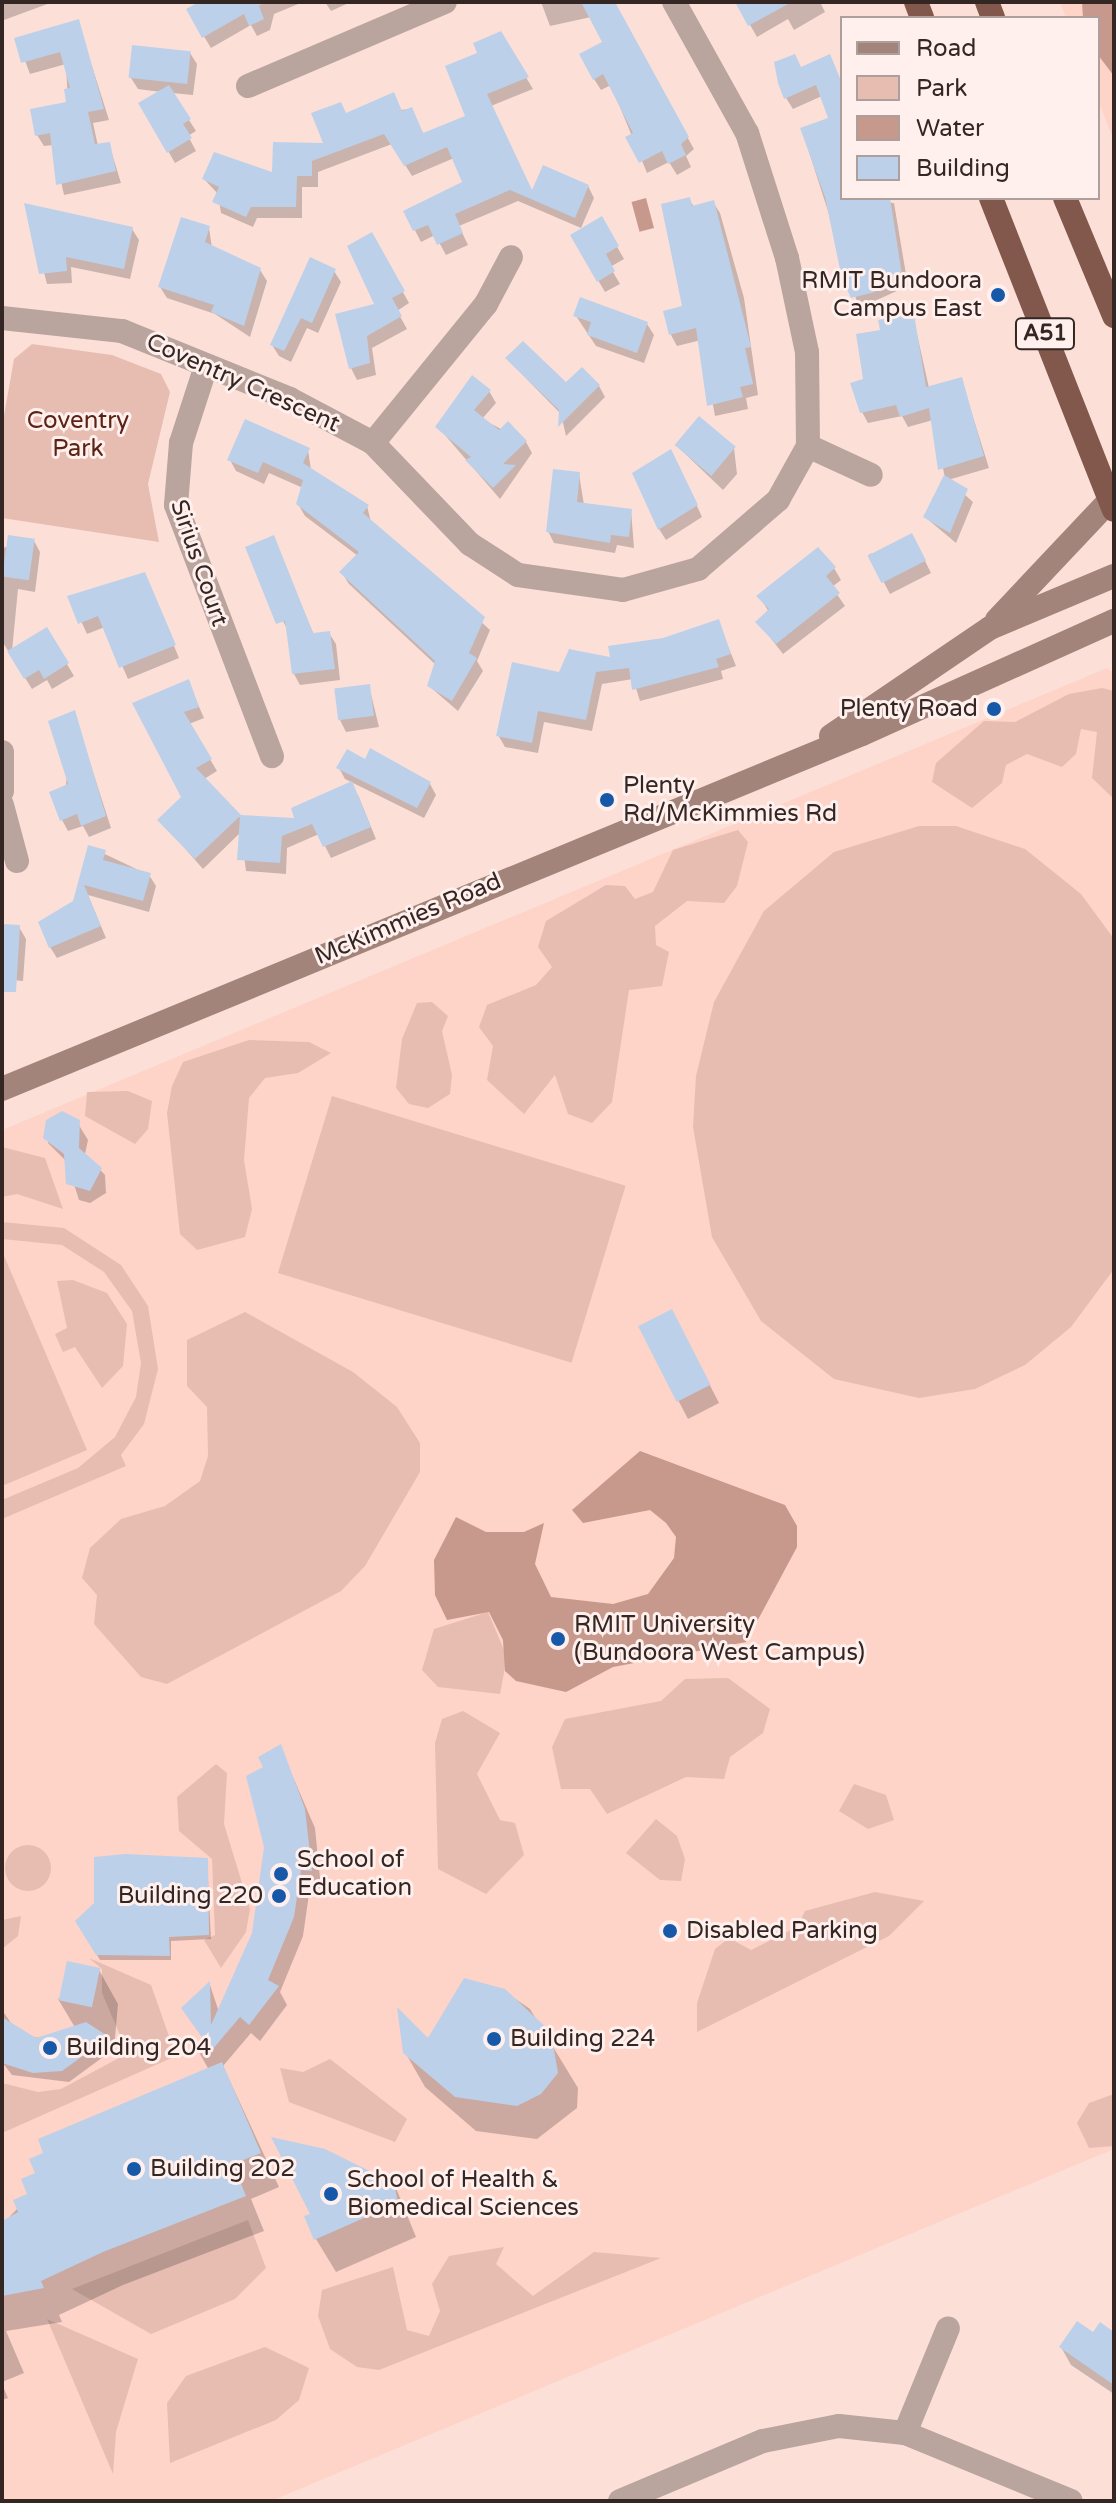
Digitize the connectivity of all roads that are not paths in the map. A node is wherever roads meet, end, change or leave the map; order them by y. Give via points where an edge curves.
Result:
1 (445, 2) edge
2 (674, 2) edge
3 (248, 86) dead end
4 (992, 200) edge
5 (1066, 200) edge
6 (511, 257) dead end
7 (1114, 316) edge
8 (2, 318) edge
9 (206, 366) junction
10 (373, 443) junction
11 (808, 446) junction
12 (871, 475) dead end
13 (1112, 505) edge
14 (1114, 576) edge
15 (1114, 621) edge
16 (990, 628) junction
17 (1090, 633) junction
18 (1114, 644) edge
19 (813, 749) junction
20 (2, 752) edge
21 (272, 756) dead end
22 (2, 791) edge
23 (2, 805) edge
24 (17, 861) dead end
25 (2, 1089) edge
26 (948, 2328) dead end
27 (905, 2433) junction
28 (620, 2501) edge
29 (1071, 2501) edge

1 - 3 street
2 - 11 street, Coventry Crescent via 747,133 787,258 807,352
4 - 13 highway, A51
5 - 7 highway, A51
6 - 10 street via 486,304
8 - 9 street, Coventry Crescent via 94,324
9 - 10 street, Coventry Crescent
9 - 21 street, Sirius Court via 181,443 176,505
10 - 11 street, Coventry Crescent via 470,544 518,575 588,590 623,590 698,569 778,500
11 - 12 street
13 - 16 main road
14 - 16 main road, McKimmies Road
15 - 17 main road, McKimmies Road
16 - 19 main road, McKimmies Road
17 - 18 main road
17 - 19 main road, McKimmies Road via 862,734
19 - 25 main road, McKimmies Road
20 - 22 street
23 - 24 street
26 - 27 street
27 - 28 street via 839,2426 790,2433
27 - 29 street

